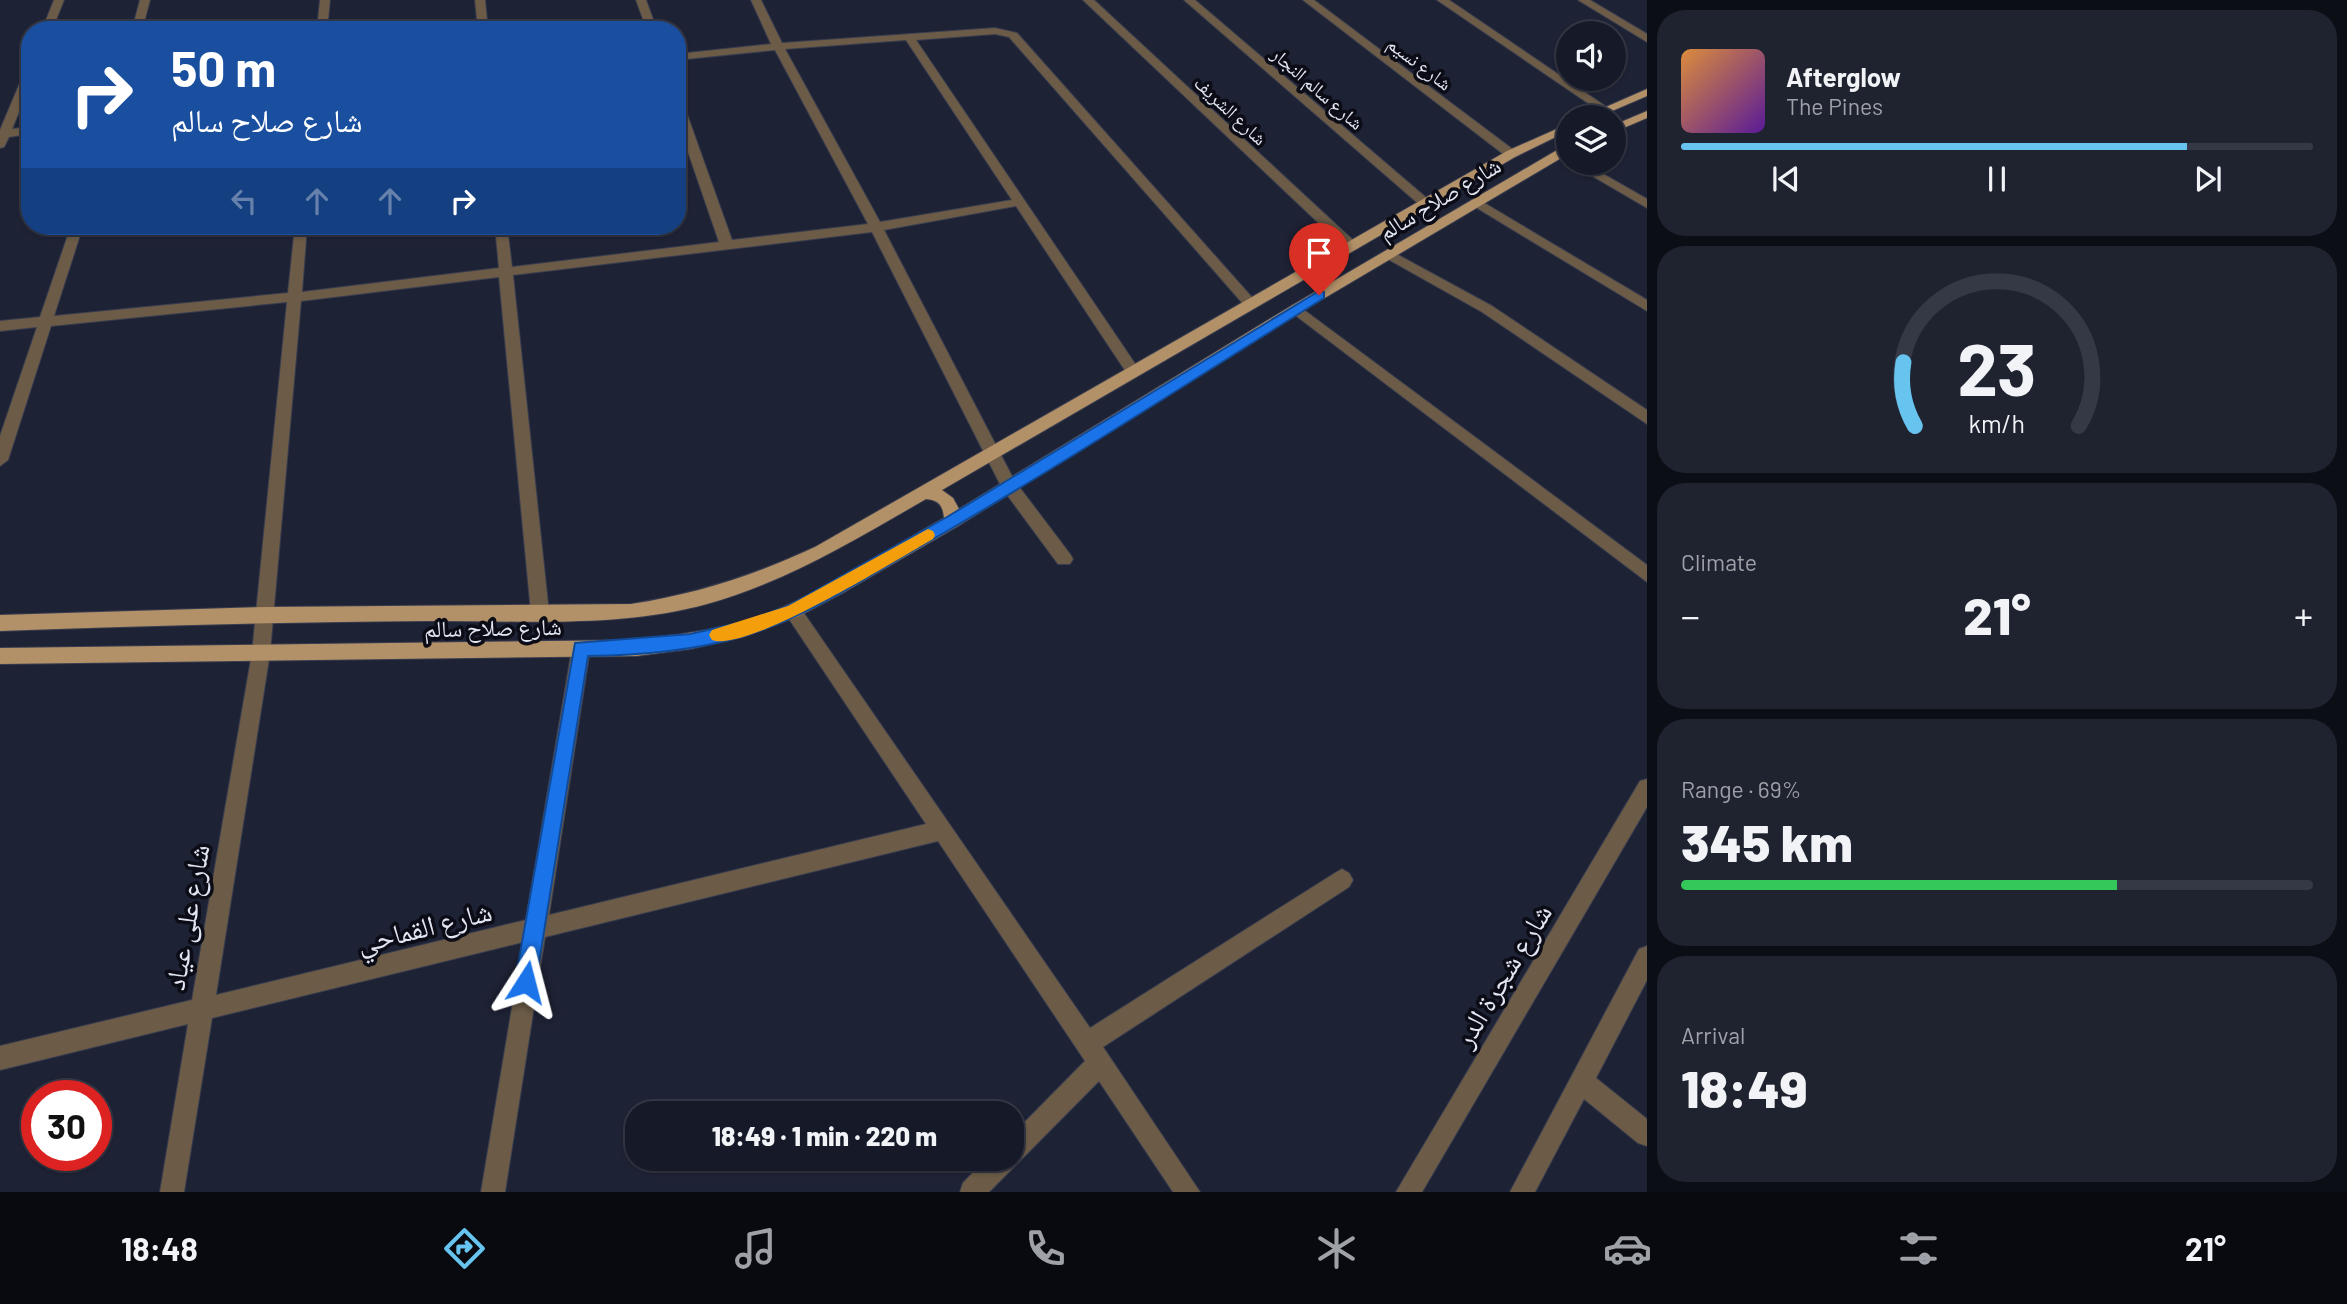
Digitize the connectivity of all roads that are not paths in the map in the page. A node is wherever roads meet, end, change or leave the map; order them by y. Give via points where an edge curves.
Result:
1 (59, 0) edge
2 (145, 0) edge
3 (325, 0) edge
4 (480, 0) edge
5 (641, 0) edge
6 (756, 0) edge
7 (1088, 0) edge
8 (1189, 0) edge
9 (1308, 0) edge
10 (1442, 0) edge
11 (1583, 0) edge
12 (51, 21) edge
13 (139, 21) edge
14 (323, 21) edge
15 (482, 21) edge
16 (649, 21) edge
17 (909, 37) junction
18 (1647, 39) edge
19 (778, 46) junction
20 (686, 56) edge
21 (1647, 92) edge
22 (21, 93) edge
23 (1598, 105) edge
24 (1617, 105) edge
25 (1646, 115) edge
26 (1626, 124) edge
27 (686, 129) edge
28 (1556, 133) edge
29 (21, 134) edge
30 (2, 139) edge
31 (1511, 154) junction
32 (1556, 158) edge
33 (1597, 175) edge
34 (1020, 202) junction
35 (1476, 202) junction
36 (1425, 203) junction
37 (1647, 204) edge
38 (876, 227) junction
39 (74, 235) edge
40 (301, 235) edge
41 (502, 235) edge
42 (727, 245) junction
43 (1350, 246) junction
44 (1389, 254) junction
45 (505, 270) junction
46 (294, 297) junction
47 (1250, 303) junction
48 (1647, 306) edge
49 (1296, 309) junction
50 (45, 321) junction
51 (0, 326) edge
52 (1133, 371) junction
53 (1647, 418) edge
54 (991, 453) junction
55 (0, 460) edge
56 (1008, 484) junction
57 (919, 493) junction
58 (952, 521) junction
59 (1064, 559) dead end
60 (1647, 575) edge
61 (793, 611) junction
62 (540, 613) junction
63 (266, 615) junction
64 (0, 623) edge
65 (581, 649) junction
66 (261, 653) junction
67 (0, 656) edge
68 (1647, 788) edge
69 (943, 830) junction
70 (1342, 880) dead end
71 (534, 930) junction
72 (1647, 957) edge
73 (201, 1010) junction
74 (1095, 1052) junction
75 (0, 1058) edge
76 (1581, 1082) junction
77 (1647, 1134) edge
78 (1024, 1138) edge
79 (992, 1171) edge
80 (172, 1192) edge
81 (493, 1192) edge
82 (972, 1192) edge
83 (1188, 1192) edge
84 (1408, 1192) edge
85 (1522, 1192) edge

1 - 12 street
2 - 13 street
3 - 14 street
4 - 15 street
5 - 16 street
6 - 19 street
7 - 43 street, شارع الشريف
8 - 36 street, شارع سالم النجار
9 - 31 street, شارع نسيم
10 - 23 street
11 - 18 street
17 - 19 street
17 - 34 street
17 - 47 street via 995,31 1013,35
19 - 20 street
19 - 38 street
21 - 24 main road
22 - 30 street
25 - 26 main road
27 - 42 street
28 - 31 main road, شارع صلاح سالم
29 - 30 street
31 - 36 main road, شارع صلاح سالم
32 - 35 main road, شارع صلاح سالم
33 - 37 street
34 - 38 street
34 - 52 street
35 - 44 main road, شارع صلاح سالم
35 - 48 street
36 - 43 main road, شارع صلاح سالم
38 - 42 street
38 - 54 street
39 - 50 street
40 - 46 street, شارع على عياد
41 - 45 street
42 - 45 street
43 - 47 main road, شارع صلاح سالم
44 - 49 main road, شارع صلاح سالم
44 - 53 street via 1487,309
45 - 46 street
45 - 62 street
46 - 50 street
46 - 63 street, شارع على عياد
47 - 52 main road, شارع صلاح سالم
49 - 56 main road, شارع صلاح سالم
49 - 60 street
50 - 51 street
50 - 55 street
52 - 54 main road, شارع صلاح سالم
54 - 56 street
54 - 57 main road, شارع صلاح سالم
56 - 58 main road, شارع صلاح سالم
56 - 59 street
57 - 58 main road via 947,499
57 - 62 main road, شارع صلاح سالم via 821,552 723,594 631,611
58 - 61 main road, شارع صلاح سالم
61 - 65 main road, شارع صلاح سالم via 690,641
61 - 69 street
62 - 63 main road, شارع صلاح سالم
63 - 64 main road, شارع صلاح سالم
63 - 66 street, شارع على عياد
65 - 66 main road, شارع صلاح سالم
65 - 71 street
66 - 67 main road, شارع صلاح سالم
66 - 73 street, شارع على عياد
68 - 84 street, شارع شجرة الدر
69 - 71 street, شارع القماحي
69 - 74 street
70 - 74 street
71 - 73 street, شارع القماحي
71 - 81 street
72 - 76 street
73 - 75 street, شارع القماحي
73 - 80 street, شارع على عياد
74 - 78 street
74 - 83 street
76 - 77 street
76 - 85 street
79 - 82 street

